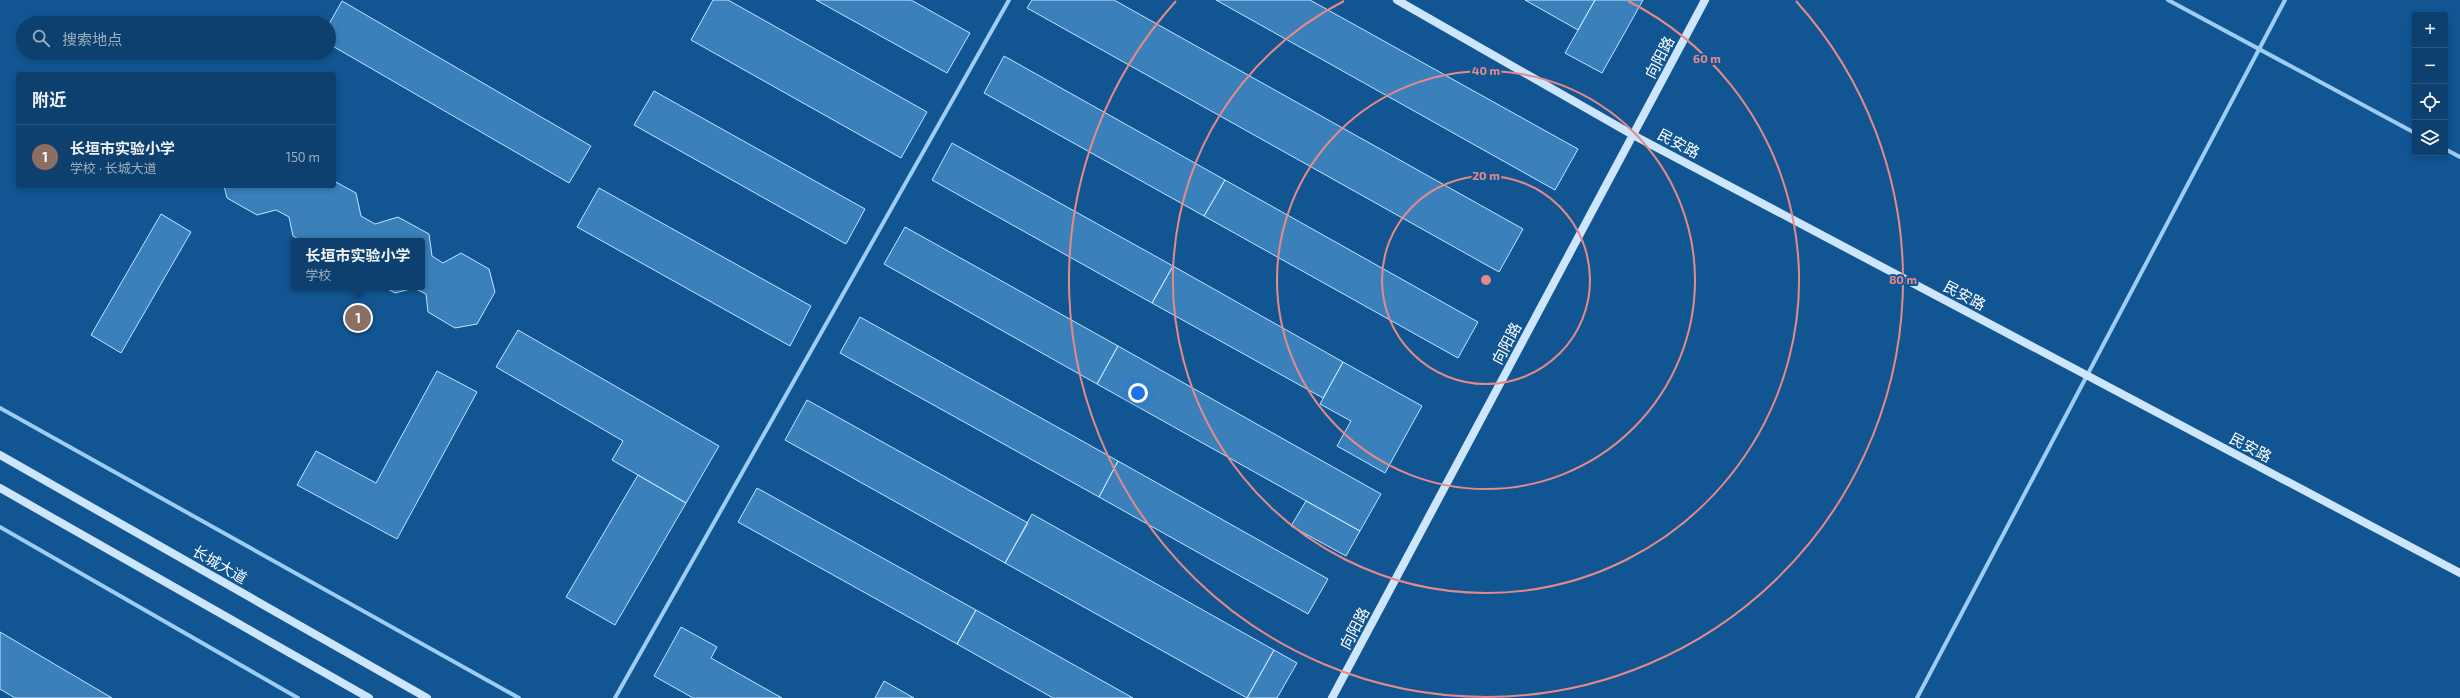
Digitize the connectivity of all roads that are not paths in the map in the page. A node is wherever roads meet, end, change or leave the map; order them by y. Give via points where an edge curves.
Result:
1 (1009, 0) edge
2 (1397, 0) edge
3 (1705, 0) edge
4 (2168, 0) edge
5 (2285, 0) edge
6 (2259, 49) junction
7 (2412, 131) edge
8 (1633, 135) junction
9 (2448, 151) edge
10 (2460, 157) edge
11 (2086, 375) junction
12 (0, 408) edge
13 (0, 455) edge
14 (0, 488) edge
15 (0, 527) edge
16 (2460, 573) edge
17 (298, 698) edge
18 (369, 698) edge
19 (427, 698) edge
20 (520, 698) edge
21 (615, 698) edge
22 (1332, 698) edge
23 (1917, 698) edge

1 - 21 street
2 - 8 street, 民安路
3 - 8 street, 向阳路
4 - 6 street
5 - 6 street
6 - 7 street
6 - 11 street
8 - 11 street, 民安路
8 - 22 street, 向阳路
9 - 10 street
11 - 16 street, 民安路
11 - 23 street
12 - 20 street
13 - 19 street, 长城大道
14 - 18 street
15 - 17 street

